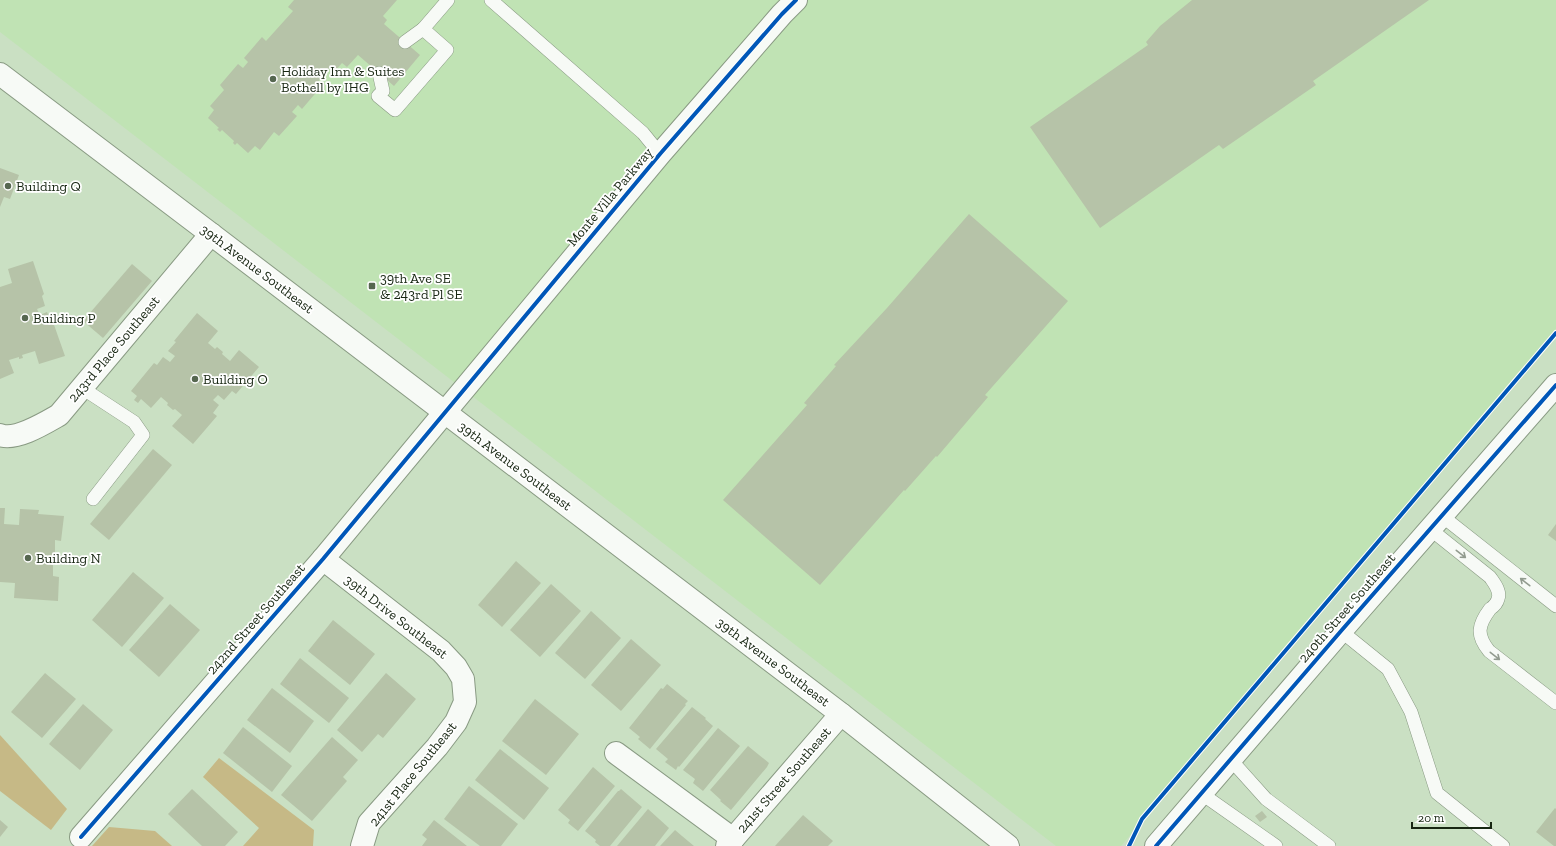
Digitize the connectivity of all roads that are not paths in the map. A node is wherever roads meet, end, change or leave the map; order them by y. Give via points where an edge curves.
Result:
1 (448, 0) edge
2 (491, 0) edge
3 (796, 0) edge
4 (423, 29) junction
5 (405, 42) dead end
6 (379, 73) dead end
7 (0, 74) edge
8 (660, 154) junction
9 (211, 234) junction
10 (1556, 384) edge
11 (82, 388) junction
12 (445, 412) junction
13 (0, 435) edge
14 (93, 499) dead end
15 (1436, 523) junction
16 (322, 559) junction
17 (1556, 606) edge
18 (1341, 631) junction
19 (463, 679) joint
20 (1556, 703) edge
21 (841, 714) junction
22 (616, 753) dead end
23 (1231, 760) junction
24 (1202, 794) junction
25 (81, 837) dead end
26 (730, 843) edge
27 (362, 845) edge
28 (1008, 846) edge
29 (1156, 846) edge
30 (1276, 846) edge
31 (1329, 846) edge
32 (1503, 846) edge

1 - 4 lane
2 - 8 lane via 643,133
3 - 8 street, Monte Villa Parkway
4 - 5 lane
4 - 6 lane via 447,50 395,110 378,96 383,91
7 - 9 street, 39th Avenue Southeast
8 - 12 street, Monte Villa Parkway
9 - 11 street, 243rd Place Southeast
9 - 12 street, 39th Avenue Southeast
10 - 15 street, 240th Street Southeast
11 - 13 street, 243rd Place Southeast via 59,415 32,431 5,437
11 - 14 lane via 134,422 143,435
12 - 16 street, 242nd Street Southeast
12 - 21 street, 39th Avenue Southeast
17 -> 15 lane
15 - 18 street, 240th Street Southeast
15 -> 20 lane via 1496,584 1498,600 1482,620 1479,632 1482,643
16 - 19 street, 39th Drive Southeast via 441,651 456,666
16 - 25 street, 242nd Street Southeast
18 - 23 street, 240th Street Southeast
18 - 32 lane via 1388,669 1411,712 1437,794
19 - 27 street, 241st Place Southeast via 465,702 456,722 369,823
21 - 26 street, 241st Street Southeast
21 - 28 street, 39th Avenue Southeast
22 - 26 street
23 - 24 street, 240th Street Southeast
23 - 31 lane via 1266,800
24 - 29 street, 240th Street Southeast
24 - 30 lane

